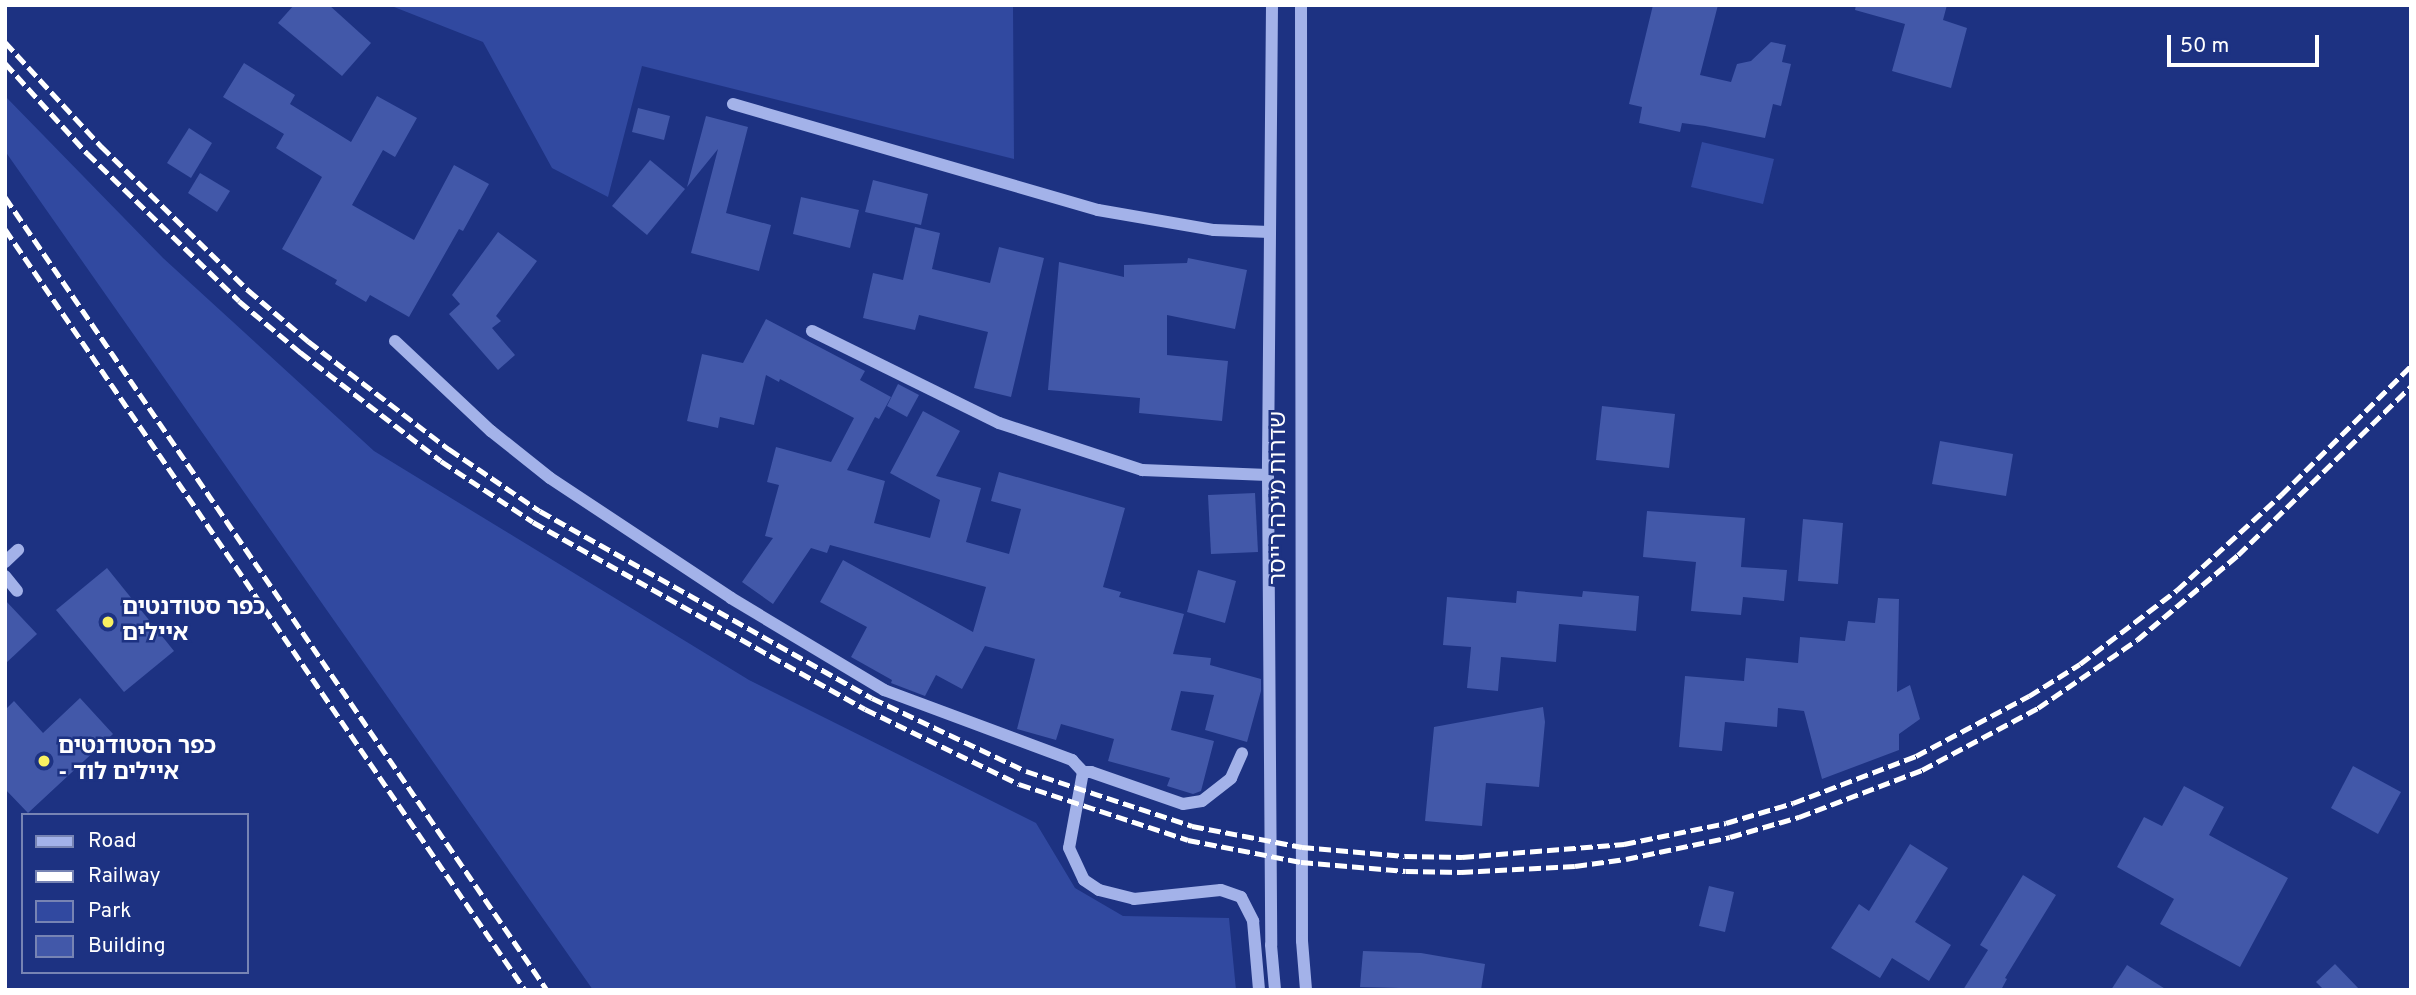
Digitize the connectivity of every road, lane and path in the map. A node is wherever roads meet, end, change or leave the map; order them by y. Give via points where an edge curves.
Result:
1 (1272, 5) edge
2 (1301, 5) edge
3 (733, 104) dead end
4 (1270, 232) junction
5 (812, 331) dead end
6 (395, 341) dead end
7 (1268, 475) junction
8 (18, 550) dead end
9 (5, 562) edge
10 (5, 576) edge
11 (17, 591) dead end
12 (1242, 753) dead end
13 (1083, 772) junction
14 (1259, 990) edge
15 (1275, 990) edge
16 (1306, 990) edge

1 - 4 street, שדרות מיכה רייסר
2 - 16 street, שדרות מיכה רייסר via 1301,941
3 - 4 street via 1098,210 1214,230
4 - 7 street, שדרות מיכה רייסר
5 - 7 street via 999,423 1142,470
6 - 13 street via 491,431 550,478 731,598 884,690 1072,760
7 - 15 street, שדרות מיכה רייסר
8 - 9 street
10 - 11 street
12 - 13 street via 1231,778 1212,796 1183,804
13 - 14 street via 1069,848 1084,880 1099,890 1134,899 1221,890 1241,897 1253,921

